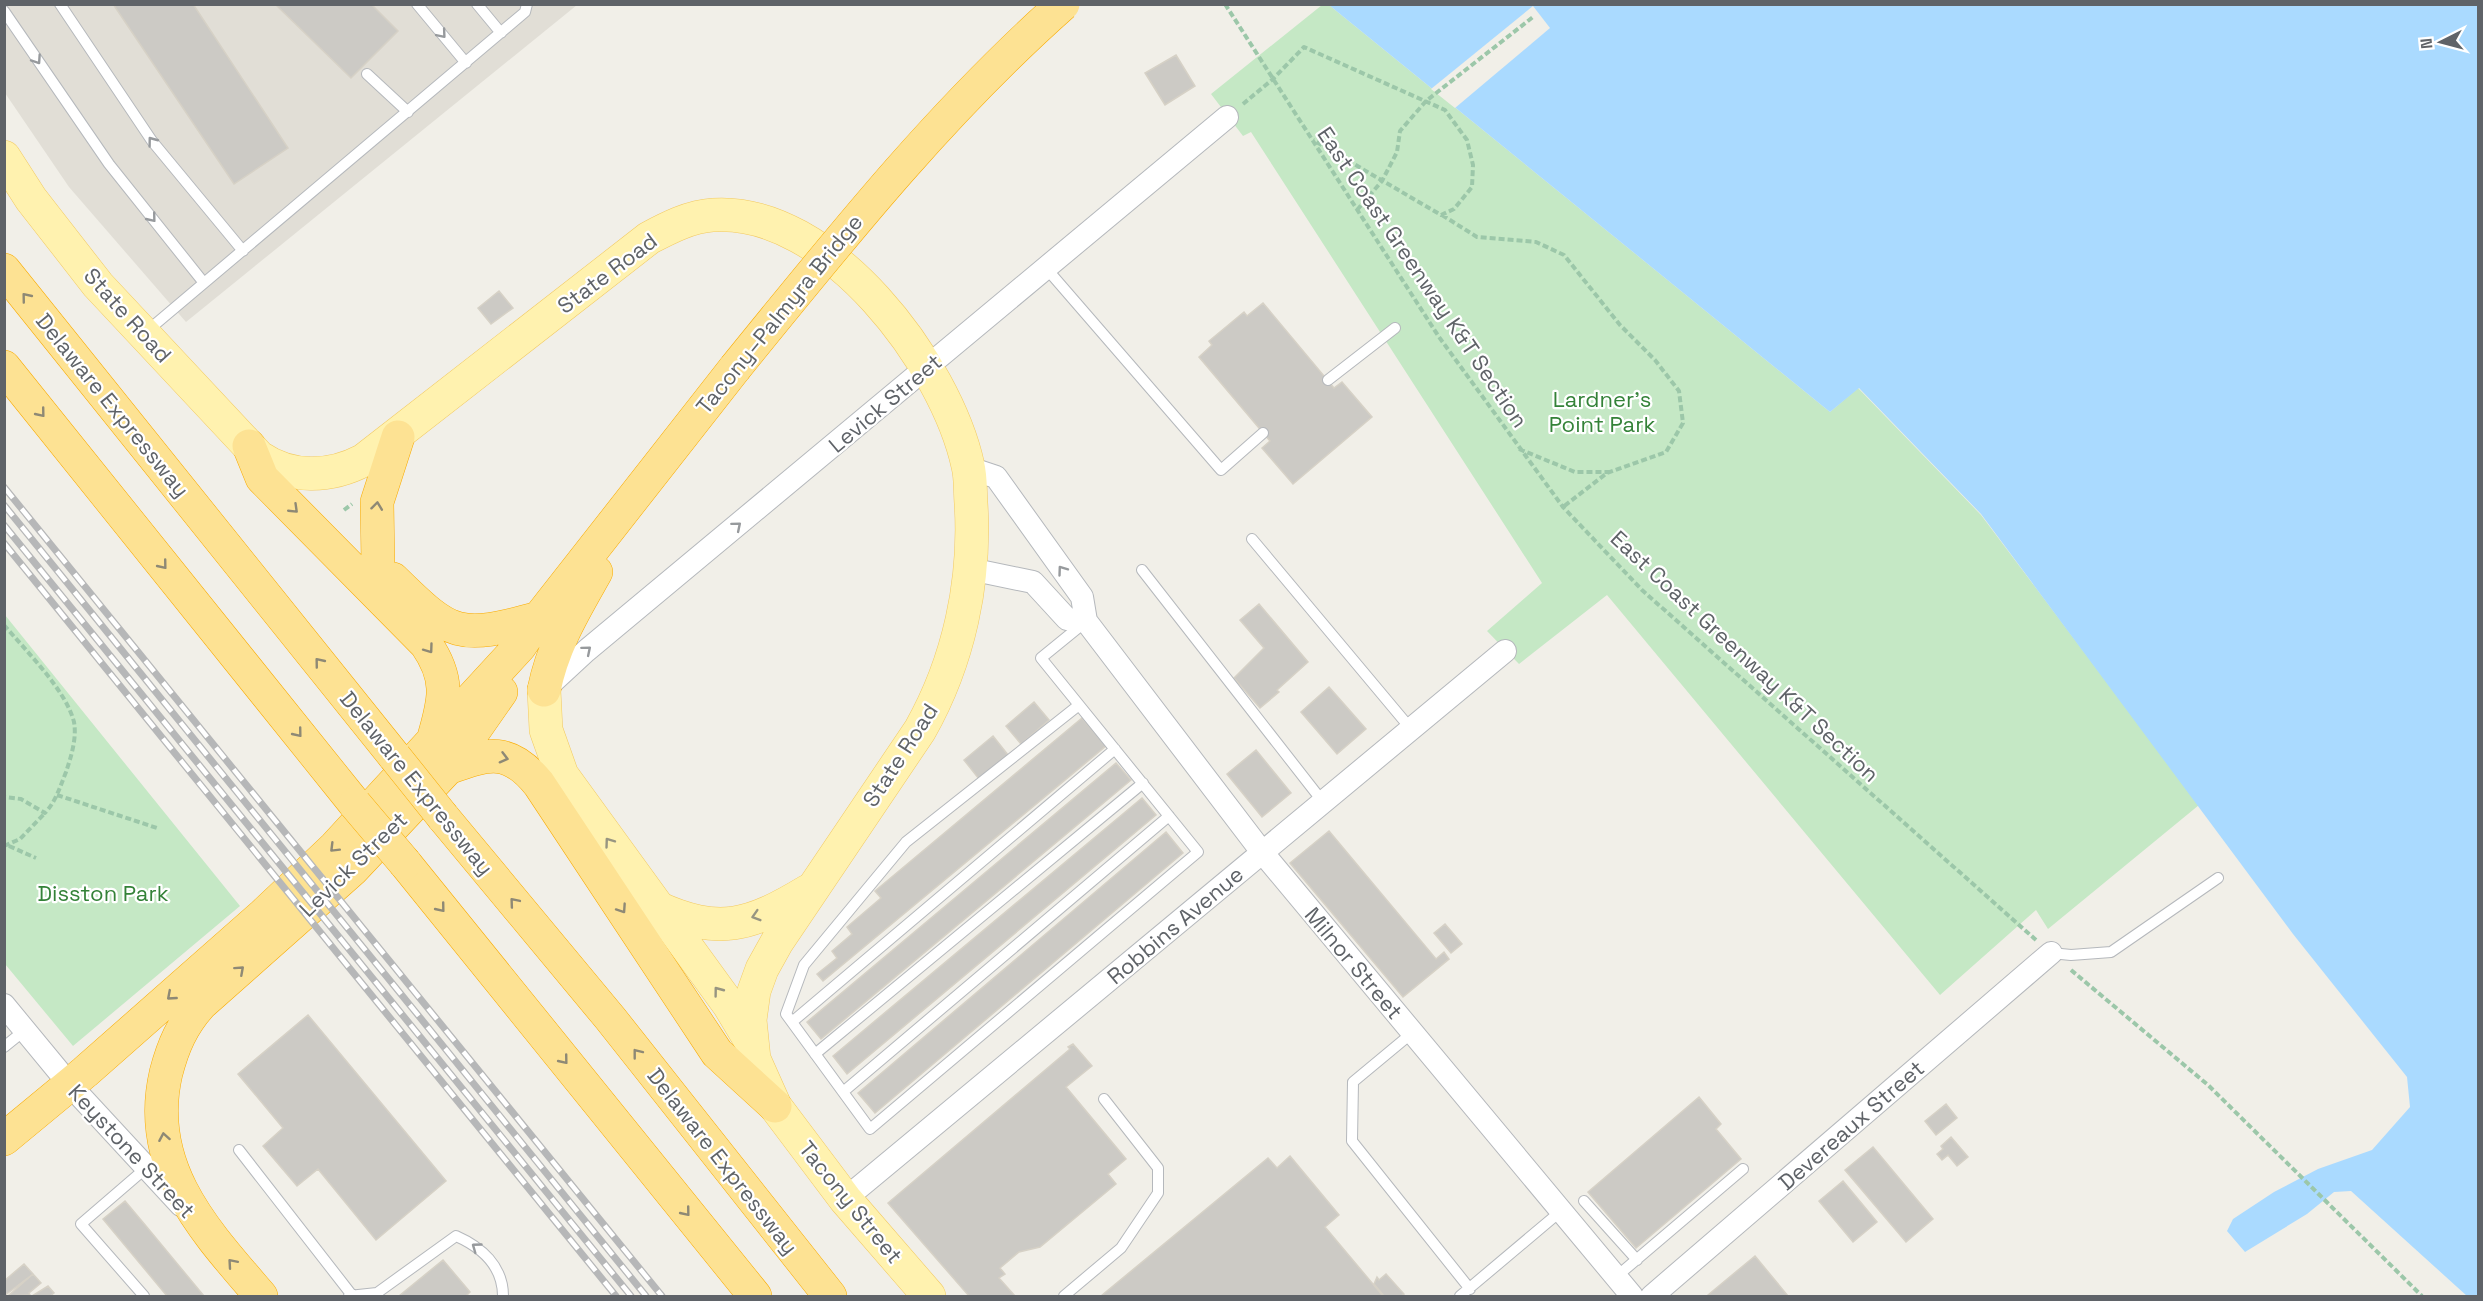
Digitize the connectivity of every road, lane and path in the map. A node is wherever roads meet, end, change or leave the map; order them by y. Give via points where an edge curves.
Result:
1 (60, 4) edge
2 (417, 4) edge
3 (477, 4) edge
4 (527, 4) edge
5 (1064, 4) edge
6 (1225, 4) edge
7 (4, 11) edge
8 (1533, 17) dead end
9 (501, 33) junction
10 (466, 63) junction
11 (367, 75) dead end
12 (1273, 79) junction
13 (1426, 102) junction
14 (408, 112) junction
15 (1227, 117) joint
16 (1312, 140) junction
17 (4, 157) edge
18 (1383, 181) junction
19 (1357, 210) junction
20 (1441, 215) junction
21 (243, 251) junction
22 (1046, 268) junction
23 (4, 270) edge
24 (204, 283) junction
25 (1395, 328) dead end
26 (144, 334) junction
27 (4, 367) edge
28 (928, 367) junction
29 (1328, 380) dead end
30 (1263, 433) dead end
31 (398, 436) junction
32 (249, 446) junction
33 (1518, 448) junction
34 (969, 468) junction
35 (289, 472) junction
36 (1611, 472) junction
37 (643, 483) junction
38 (1563, 507) junction
39 (1252, 539) dead end
40 (378, 564) junction
41 (970, 569) junction
42 (1142, 570) dead end
43 (539, 618) junction
44 (1086, 621) junction
45 (4, 625) edge
46 (520, 646) joint
47 (1505, 651) dead end
48 (544, 690) junction
49 (1079, 705) junction
50 (1411, 729) junction
51 (1115, 749) junction
52 (440, 756) junction
53 (1143, 783) junction
54 (57, 795) junction
55 (4, 797) edge
56 (1323, 802) junction
57 (45, 813) junction
58 (1169, 816) junction
59 (157, 828) dead end
60 (7, 846) edge
61 (1262, 852) junction
62 (36, 858) dead end
63 (2218, 878) dead end
64 (809, 891) junction
65 (656, 907) junction
66 (2044, 947) junction
67 (2072, 971) dead end
68 (4, 1005) edge
69 (792, 1022) junction
70 (25, 1030) junction
71 (1413, 1032) junction
72 (750, 1040) junction
73 (4, 1047) edge
74 (815, 1054) junction
75 (70, 1085) junction
76 (843, 1092) junction
77 (1104, 1099) dead end
78 (775, 1106) junction
79 (10, 1130) edge
80 (239, 1150) dead end
81 (146, 1168) junction
82 (1743, 1169) dead end
83 (845, 1199) junction
84 (1584, 1201) dead end
85 (1561, 1211) junction
86 (202, 1228) junction
87 (1637, 1260) junction
88 (1616, 1277) junction
89 (1470, 1289) junction
90 (350, 1295) edge
91 (144, 1296) edge
92 (261, 1296) edge
93 (503, 1296) edge
94 (755, 1296) edge
95 (830, 1296) edge
96 (928, 1296) edge
97 (1064, 1296) edge
98 (1460, 1296) edge
99 (1632, 1296) edge
100 (1652, 1296) edge
101 (2422, 1296) edge

21 -> 1 lane via 152,141
2 -> 10 lane
3 - 9 lane
4 - 9 lane via 525,12
5 - 37 highway, Tacony–Palmyra Bridge, bridge via 926,138
6 - 12 path, East Coast Greenway K&T Section
7 -> 24 lane via 109,165
8 - 13 path
9 - 10 lane
10 - 14 lane
11 - 14 lane
12 - 13 path via 1304,47
12 - 15 path
12 - 16 path, East Coast Greenway K&T Section
13 - 18 path via 1400,131 1397,152
13 - 20 path via 1445,110 1467,140 1473,165 1472,187 1454,209
14 - 21 lane
15 - 22 street, Levick Street
16 - 18 path
16 - 19 path, East Coast Greenway K&T Section
17 - 26 main road, State Road via 31,199 98,285
18 - 19 path
18 - 20 path
19 - 33 path, East Coast Greenway K&T Section via 1439,337
20 - 36 path via 1477,237 1536,242 1564,255 1679,391 1683,423 1666,452
21 - 24 lane
22 - 28 street, Levick Street
22 - 30 lane via 1221,470
95 -> 23 highway, Delaware Expressway, bridge
24 - 26 lane
25 - 29 lane
26 - 32 main road, State Road
27 -> 94 highway, bridge
28 - 31 main road, State Road via 898,322 867,289 817,250 763,222 712,215 670,227 649,238
28 - 34 main road, State Road via 949,407
48 -> 28 street, Levick Street
31 - 35 main road, State Road via 348,469
40 -> 31 highway via 376,502
32 - 35 main road, State Road via 267,462
32 -> 52 highway via 261,477 434,656 441,670 444,702
33 - 36 path via 1575,472
33 - 38 path, East Coast Greenway K&T Section
34 - 41 main road, State Road
44 -> 34 street, Milnor Street via 1082,597 996,477
35 - 40 highway
36 - 38 path
37 - 43 highway, Tacony–Palmyra Bridge
37 - 48 highway via 563,628
38 - 66 path, East Coast Greenway K&T Section via 1642,590
39 - 50 lane
40 - 43 highway via 433,617 453,628 495,629
41 - 44 street via 1033,582 1067,619
41 - 64 main road, State Road via 956,644 934,705
42 - 56 lane
43 - 46 highway, Tacony–Palmyra Bridge
44 - 49 lane via 1041,658
44 - 61 street, Milnor Street
45 - 54 path via 69,707 74,744
46 - 52 highway, Levick Street
47 - 50 street, Robbins Avenue
65 -> 48 main road via 562,774 546,730
49 - 51 lane
49 - 69 lane via 906,842 804,964 786,1014
50 - 56 street, Robbins Avenue
51 - 53 lane
51 - 69 lane
52 -> 75 highway, Levick Street
52 -> 78 highway via 494,755 526,769 717,1053
86 -> 52 highway, Levick Street via 172,1171 160,1113 162,1090 176,1041 201,1004 352,870
53 - 58 lane
53 - 74 lane
54 - 57 path
54 - 59 path
55 - 57 path via 21,799
56 - 61 street, Robbins Avenue
57 - 60 path via 33,828
58 - 76 lane
58 - 76 lane via 1198,852 1171,876 870,1130
60 - 62 path
61 - 71 street, Milnor Street
61 - 83 street, Robbins Avenue
63 - 66 lane via 2111,952 2071,955
64 -> 65 main road via 778,909 727,924 695,923
64 - 72 main road, State Road via 762,969 751,1006
72 -> 65 main road via 729,1005
66 - 100 street, Devereaux Street
67 - 101 path via 2208,1085
68 - 70 street, Keystone Street
69 - 74 lane
70 - 73 lane
70 - 75 street, Keystone Street
71 - 85 street, Milnor Street
71 - 89 lane via 1353,1082 1352,1141
72 - 78 main road, State Road via 760,1077
74 - 76 lane
75 - 79 highway, Levick Street
75 - 81 street, Keystone Street
77 - 97 lane via 1158,1168 1158,1193 1121,1248
78 - 83 main road, Tacony Street
80 - 90 lane
81 - 86 street, Keystone Street
81 - 91 lane via 81,1224
82 - 87 lane
83 - 96 main road, Tacony Street
84 - 87 lane
85 - 88 street, Milnor Street
85 - 89 lane
92 -> 86 highway, Keystone Street
87 - 88 lane
88 - 99 street, Milnor Street
89 - 98 lane
93 -> 90 lane via 498,1271 488,1256 473,1243 456,1236 377,1293

